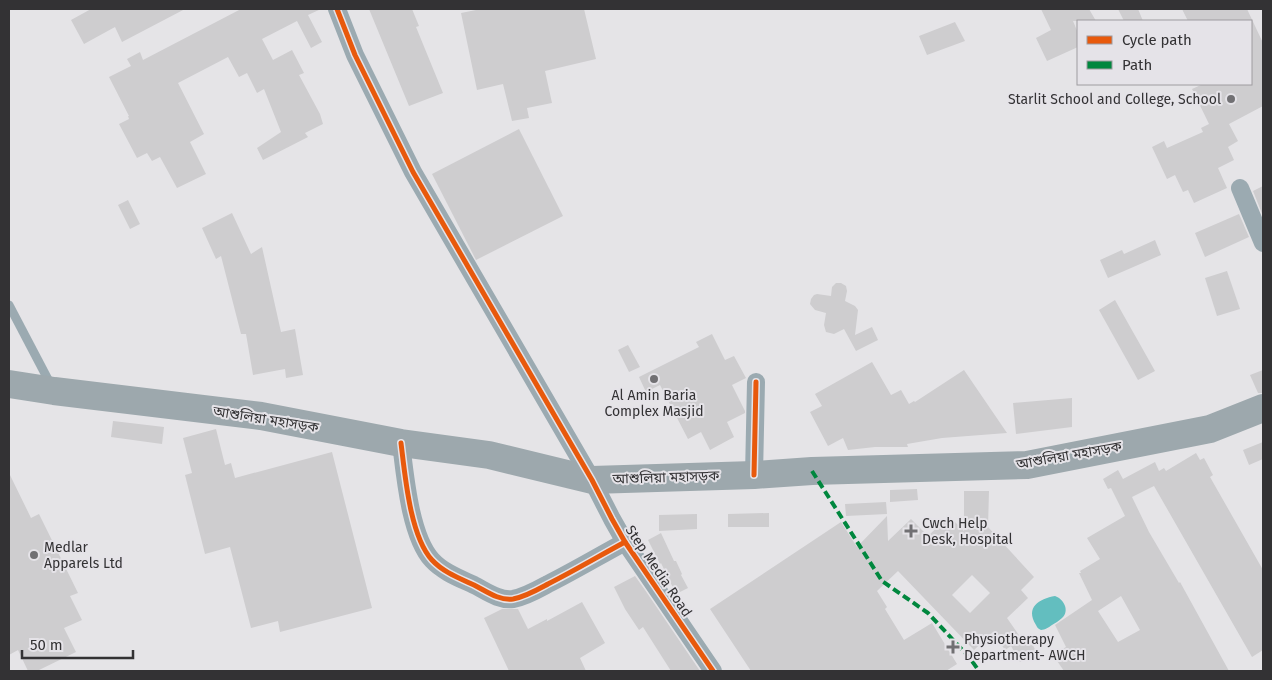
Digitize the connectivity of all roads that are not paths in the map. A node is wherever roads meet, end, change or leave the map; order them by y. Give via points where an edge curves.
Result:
1 (337, 9) edge
2 (1240, 188) dead end
3 (1263, 243) edge
4 (9, 305) edge
5 (756, 382) dead end
6 (9, 384) edge
7 (54, 390) junction
8 (1263, 408) edge
9 (401, 443) junction
10 (754, 474) junction
11 (592, 480) junction
12 (625, 542) junction
13 (713, 671) edge

1 - 11 street, Step Media Road via 355,55 413,172
2 - 3 street
4 - 7 lane
5 - 10 street
6 - 7 highway, আশুলিয়া মহাসড়ক
7 - 9 highway, আশুলিয়া মহাসড়ক via 261,416
8 - 10 highway, আশুলিয়া মহাসড়ক via 1210,429 1027,466
9 - 11 highway, আশুলিয়া মহাসড়ক via 489,455
9 - 12 street via 414,527 426,552 441,568 501,598 513,599 534,592
10 - 11 highway, আশুলিয়া মহাসড়ক
11 - 12 street, Step Media Road
12 - 13 street, Step Media Road

